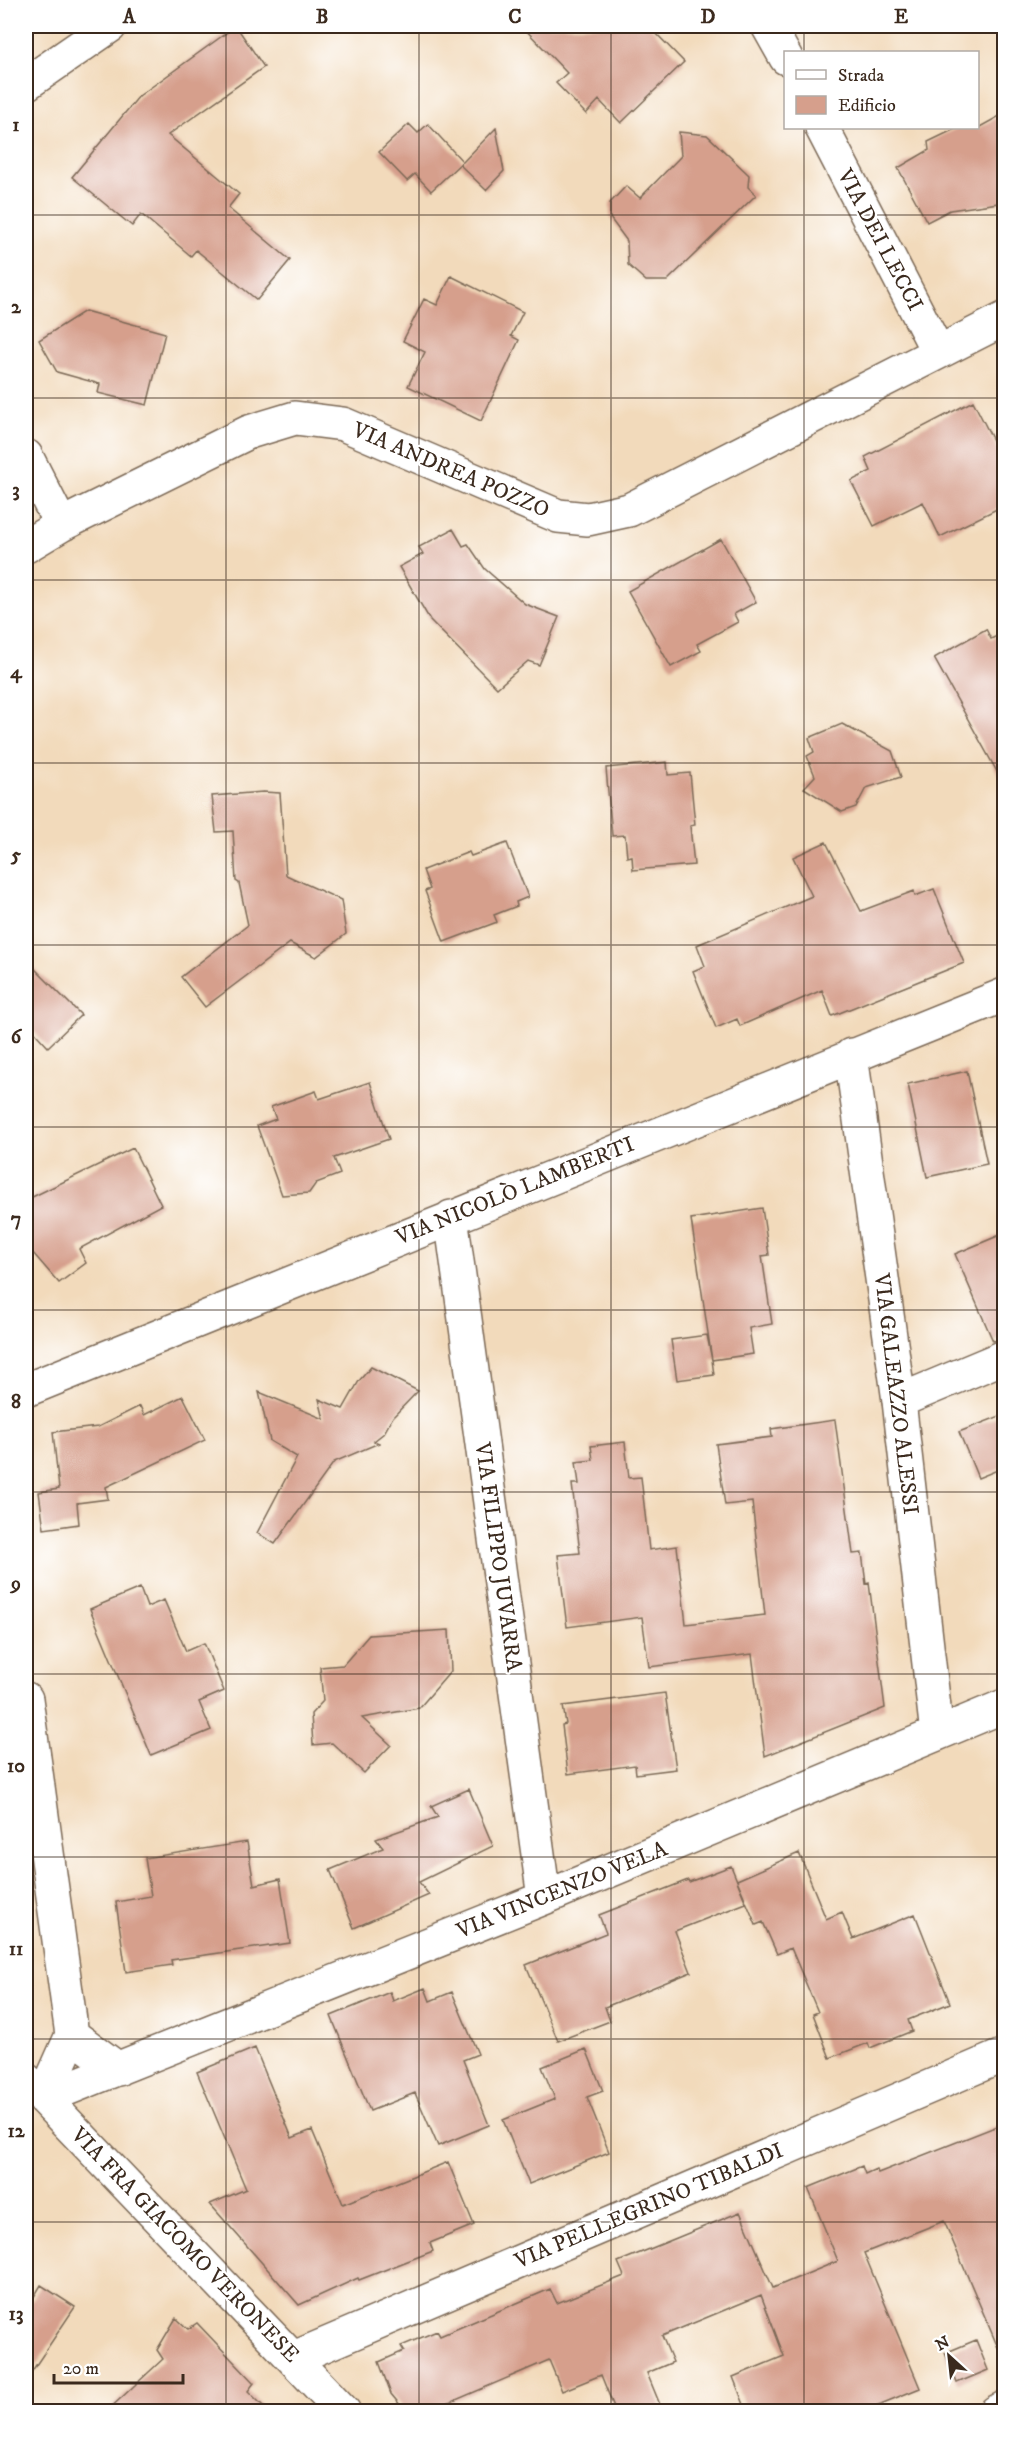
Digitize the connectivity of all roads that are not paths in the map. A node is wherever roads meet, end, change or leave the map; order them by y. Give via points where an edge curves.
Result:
1 (110, 26) edge
2 (768, 26) edge
3 (784, 54) edge
4 (26, 84) edge
5 (823, 129) edge
6 (1005, 319) edge
7 (939, 352) junction
8 (26, 456) edge
9 (61, 525) junction
10 (26, 546) edge
11 (1005, 994) edge
12 (851, 1055) junction
13 (451, 1217) junction
14 (1005, 1357) edge
15 (26, 1390) edge
16 (899, 1401) junction
17 (26, 1699) edge
18 (1005, 1706) edge
19 (937, 1734) junction
20 (544, 1898) junction
21 (72, 2035) junction
22 (1005, 2055) edge
23 (118, 2069) junction
24 (35, 2089) edge
25 (294, 2358) junction
26 (1005, 2408) edge
27 (344, 2412) edge
28 (996, 2412) edge

1 - 4 street
2 - 3 street
5 - 7 street, VIA DEI LECCI
6 - 7 street, VIA ANDREA POZZO
7 - 9 street, VIA ANDREA POZZO via 629,510 588,519 558,516 343,424 295,418 249,432
8 - 9 street
9 - 10 street, VIA ANDREA POZZO
11 - 12 street, VIA NICOLÒ LAMBERTI
12 - 13 street, VIA NICOLÒ LAMBERTI
12 - 16 street, VIA GALEAZZO ALESSI
13 - 15 street, VIA NICOLÒ LAMBERTI
13 - 20 street, VIA FILIPPO JUVARRA
14 - 16 street
16 - 19 street, VIA GALEAZZO ALESSI
17 - 21 street
18 - 19 street, VIA VINCENZO VELA
19 - 20 street, VIA VINCENZO VELA
20 - 23 street, VIA VINCENZO VELA
21 - 23 street
21 - 24 street
22 - 25 street, VIA PELLEGRINO TIBALDI
23 - 24 street, VIA VINCENZO VELA
24 - 25 street, VIA FRA GIACOMO VERONESE
25 - 27 street, VIA FRA GIACOMO VERONESE
26 - 28 street

